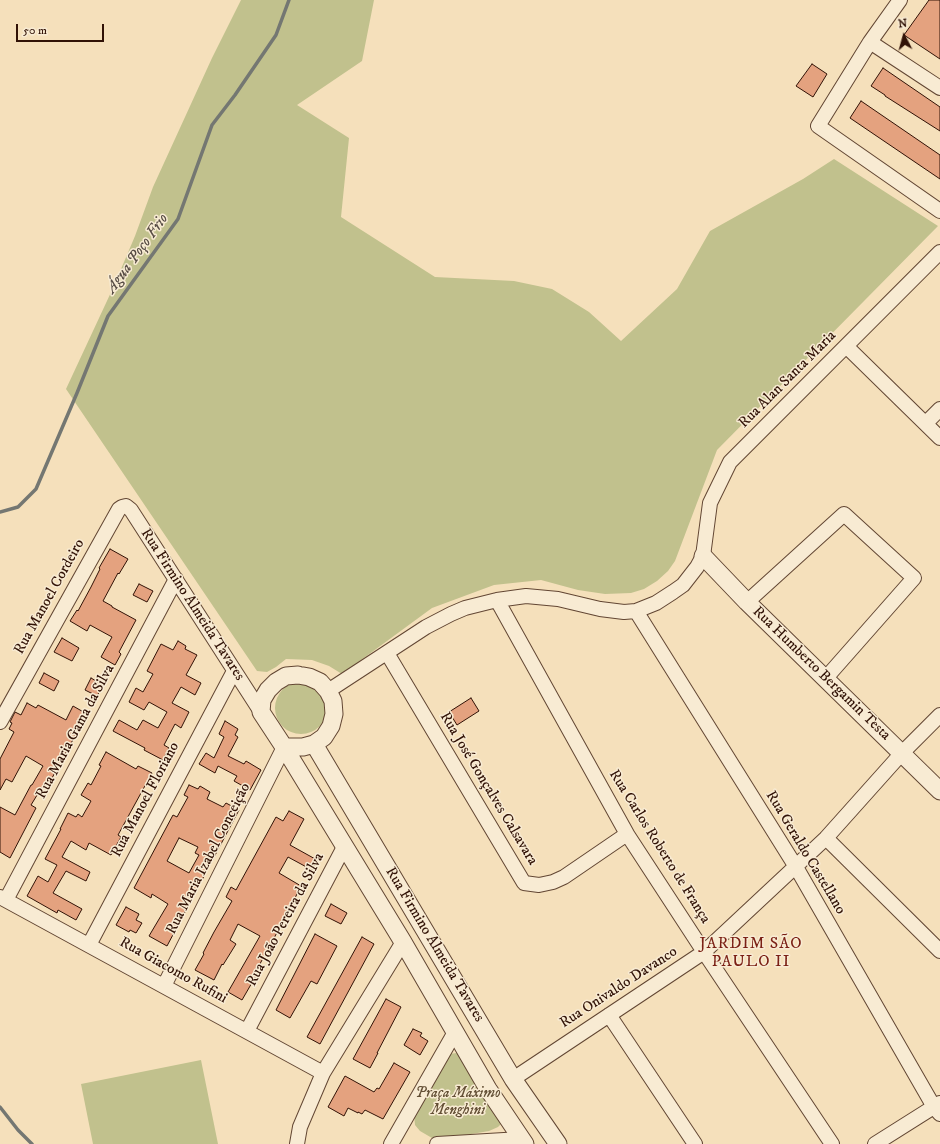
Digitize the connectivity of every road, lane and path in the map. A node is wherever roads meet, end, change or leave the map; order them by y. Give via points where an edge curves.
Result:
1 (900, 0) edge
2 (870, 42) junction
3 (940, 88) edge
4 (940, 211) edge
5 (940, 252) edge
6 (846, 346) junction
7 (940, 409) edge
8 (926, 423) junction
9 (940, 438) edge
10 (119, 509) joint
11 (702, 556) junction
12 (176, 579) junction
13 (497, 600) junction
14 (747, 602) junction
15 (636, 611) junction
16 (387, 652) junction
17 (234, 671) junction
18 (825, 679) junction
19 (328, 691) junction
20 (261, 712) junction
21 (940, 714) edge
22 (0, 722) edge
23 (314, 744) junction
24 (284, 747) junction
25 (902, 753) junction
26 (940, 791) edge
27 (627, 834) junction
28 (826, 838) junction
29 (344, 847) junction
30 (796, 867) junction
31 (3, 898) edge
32 (403, 942) junction
33 (89, 945) junction
34 (940, 951) edge
35 (704, 952) junction
36 (164, 986) junction
37 (609, 1015) junction
38 (247, 1031) junction
39 (455, 1032) junction
40 (323, 1073) junction
41 (513, 1078) junction
42 (938, 1108) edge
43 (523, 1141) edge
44 (297, 1144) edge
45 (391, 1144) edge
46 (437, 1144) edge
47 (558, 1144) edge
48 (695, 1144) edge
49 (832, 1144) edge
50 (874, 1144) edge

1 - 2 street
2 - 3 street
2 - 4 street via 818,126
5 - 6 street, Rua Alan Santa Maria
6 - 8 street
6 - 11 street, Rua Alan Santa Maria via 730,462 710,503
7 - 8 street
8 - 9 street
10 - 12 street, Rua Firmino Almeida Tavares via 126,506 131,510
10 - 22 street, Rua Manoel Cordeiro
11 - 14 street, Rua Humberto Bergamin Testa
11 - 15 street via 697,567 683,584 656,603
12 - 17 street, Rua Firmino Almeida Tavares
12 - 31 street, Rua Maria Gama da Silva
13 - 15 street via 526,596 542,597 600,609
13 - 16 street via 451,614
13 - 27 street, Rua Carlos Roberto de França
14 - 18 street, Rua Humberto Bergamin Testa
14 - 18 street via 844,514 914,578
15 - 30 street, Rua Geraldo Castellano
16 - 19 street
16 - 27 street, Rua José Gonçalves Calsavara via 524,883 539,885 564,877
17 - 20 street, Rua Firmino Almeida Tavares
17 - 33 street, Rua Manoel Floriano
18 - 25 street, Rua Humberto Bergamin Testa
19 - 20 street via 320,682 310,677 286,676 268,690 262,700
19 - 23 street via 333,701 334,714 331,726 324,737
20 - 24 street, Rua Firmino Almeida Tavares
21 - 25 street, Rua Onivaldo Davanco
23 - 24 street
23 - 41 street, Rua Firmino Almeida Tavares
24 - 29 street, Rua Firmino Almeida Tavares
24 - 36 street, Rua Maria Izabel Conceição
25 - 26 street, Rua Humberto Bergamin Testa
25 - 28 street, Rua Onivaldo Davanco
27 - 35 street, Rua Carlos Roberto de França
28 - 30 street, Rua Onivaldo Davanco
28 - 34 street
29 - 32 street, Rua Firmino Almeida Tavares
29 - 38 street, Rua João Pereira da Silva
30 - 35 street, Rua Onivaldo Davanco
30 - 42 street, Rua Geraldo Castellano
31 - 33 street, Rua Giacomo Rufini
32 - 39 street, Rua Firmino Almeida Tavares
32 - 40 street
33 - 36 street, Rua Giacomo Rufini
35 - 37 street, Rua Onivaldo Davanco
35 - 49 street, Rua Carlos Roberto de França
36 - 38 street, Rua Giacomo Rufini
37 - 41 street, Rua Onivaldo Davanco
37 - 48 street
38 - 40 street, Rua Giacomo Rufini
39 - 43 street, Rua Firmino Almeida Tavares via 488,1089
39 - 45 street
40 - 44 street via 300,1127
41 - 47 street, Rua Firmino Almeida Tavares
42 - 50 street
43 - 46 street

